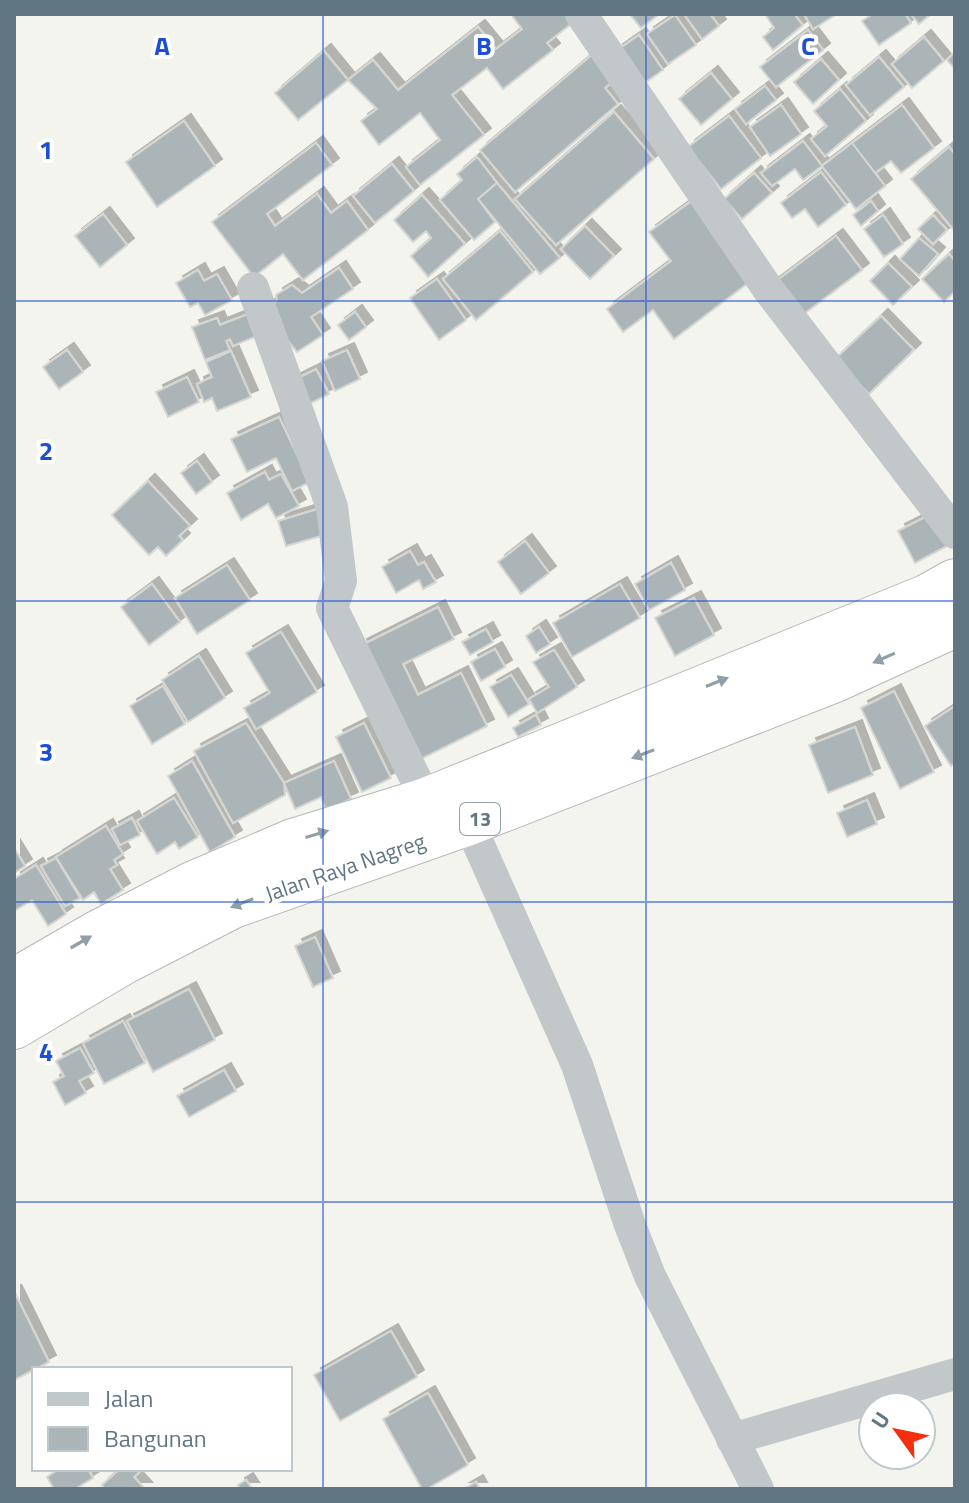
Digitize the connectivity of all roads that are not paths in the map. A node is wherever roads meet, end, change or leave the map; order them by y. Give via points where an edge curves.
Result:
1 (581, 14) edge
2 (253, 288) dead end
3 (955, 533) edge
4 (955, 581) edge
5 (955, 625) edge
6 (426, 800) junction
7 (469, 823) junction
8 (14, 981) edge
9 (14, 1027) edge
10 (955, 1374) edge
11 (732, 1439) junction
12 (758, 1489) edge

1 - 3 street via 768,289
2 - 6 street via 332,507 341,581 332,608
6 -> 4 highway, Jalan Raya Nagreg / 13
5 -> 7 highway, Jalan Raya Nagreg / 13 via 835,680
8 -> 6 highway, Jalan Raya Nagreg / 13 via 192,884 293,841
7 -> 9 highway, Jalan Raya Nagreg / 13 via 233,906
7 - 11 street via 577,1065 650,1276
10 - 11 street
11 - 12 street

